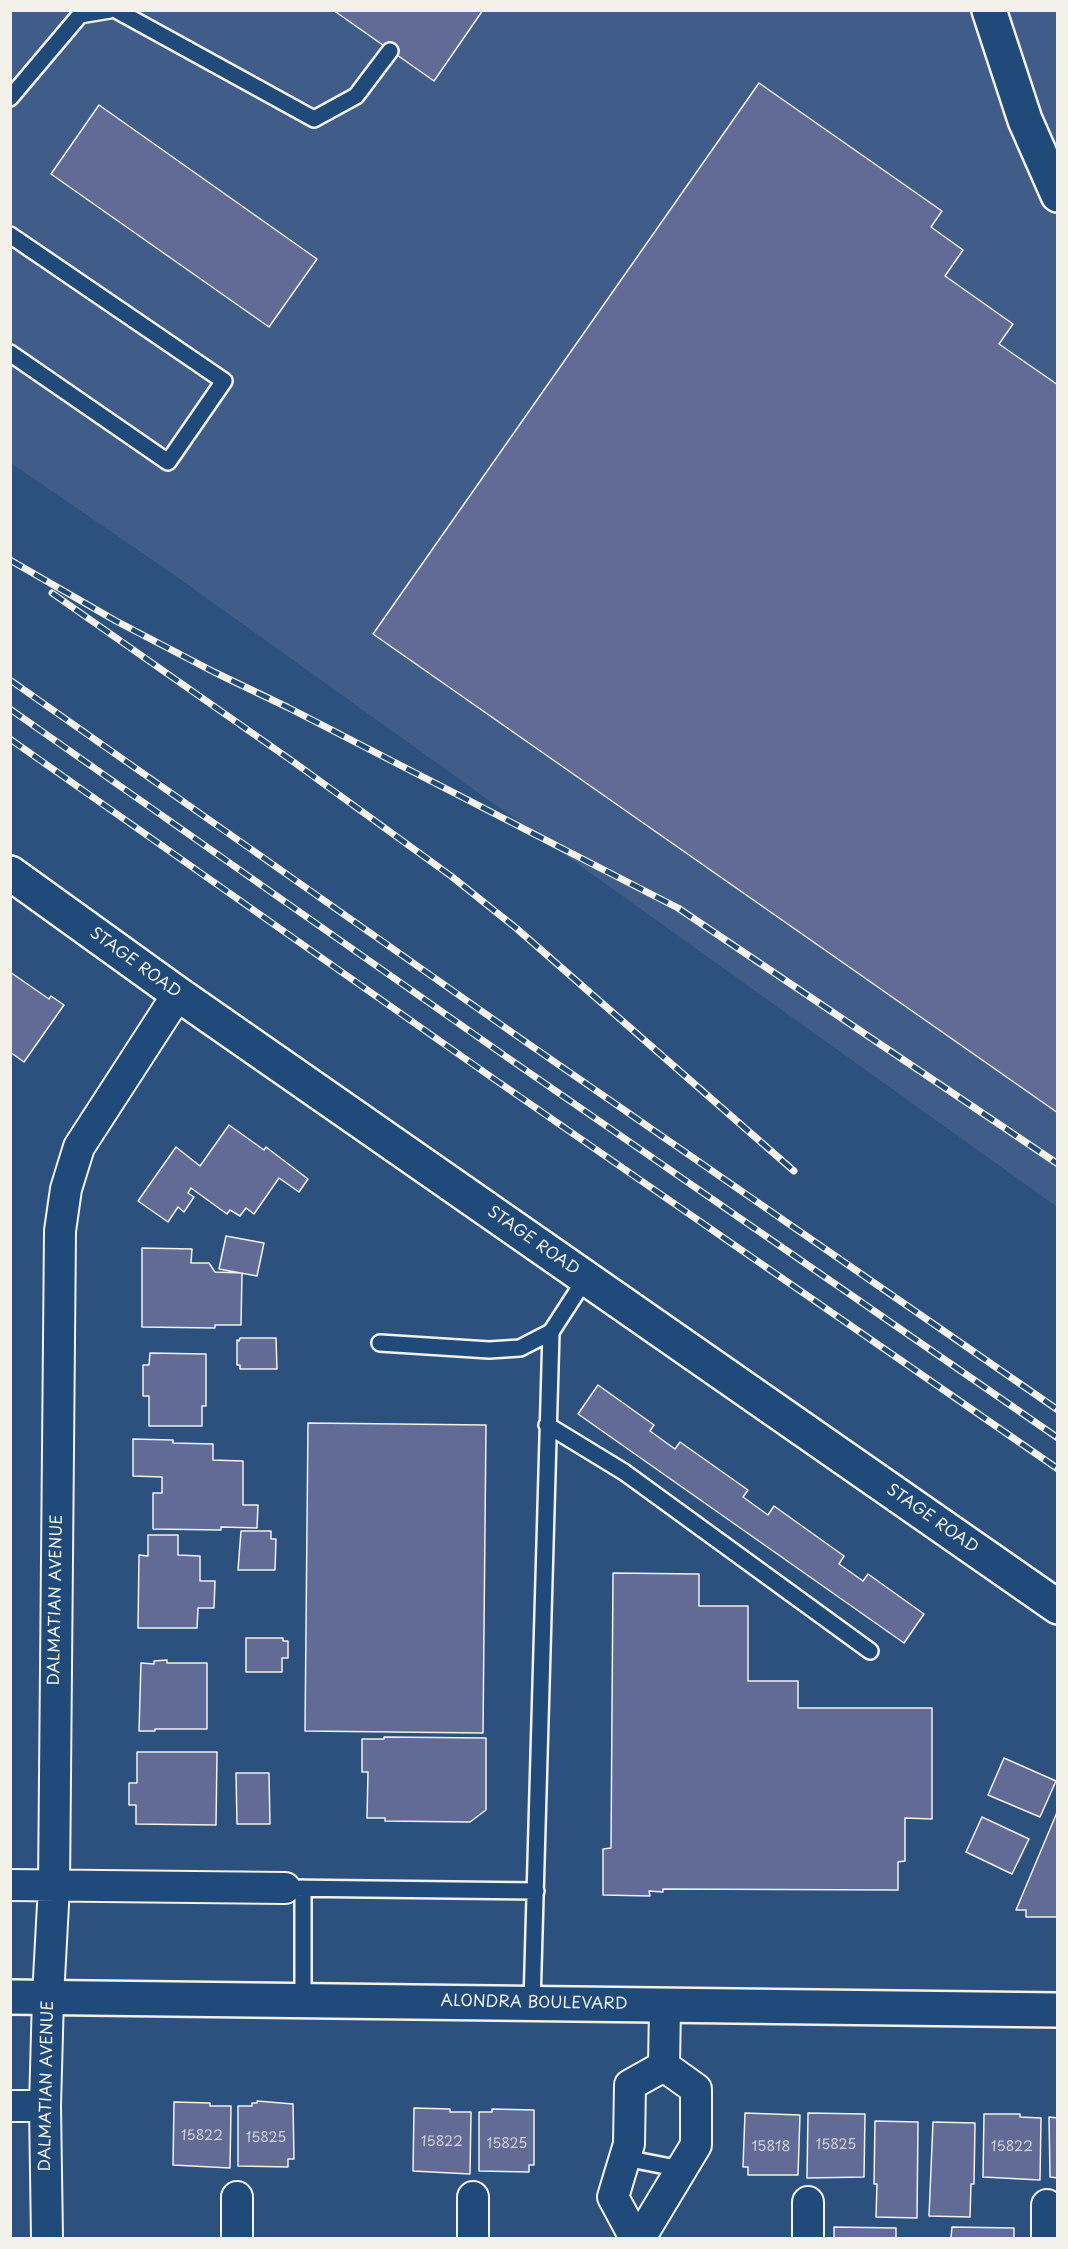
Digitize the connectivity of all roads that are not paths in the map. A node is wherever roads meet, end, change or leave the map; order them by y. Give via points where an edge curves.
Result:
1 (110, 10) edge
2 (116, 10) edge
3 (989, 10) edge
4 (390, 51) dead end
5 (10, 98) edge
6 (1058, 195) edge
7 (10, 235) edge
8 (10, 353) edge
9 (10, 873) edge
10 (178, 994) junction
11 (586, 1278) junction
12 (551, 1332) junction
13 (380, 1343) dead end
14 (547, 1425) junction
15 (1058, 1607) edge
16 (870, 1651) dead end
17 (10, 1886) edge
18 (54, 1886) junction
19 (294, 1888) junction
20 (536, 1891) junction
21 (10, 1997) edge
22 (48, 1997) junction
23 (303, 2001) junction
24 (532, 2003) junction
25 (665, 2005) junction
26 (1058, 2010) edge
27 (664, 2066) junction
28 (10, 2106) edge
29 (45, 2106) junction
30 (625, 2158) junction
31 (681, 2169) junction
32 (237, 2197) dead end
33 (473, 2197) dead end
34 (808, 2202) dead end
35 (1047, 2205) dead end
36 (47, 2238) edge
37 (237, 2238) edge
38 (473, 2238) edge
39 (635, 2238) edge
40 (640, 2238) edge
41 (808, 2238) edge
42 (1047, 2238) edge

1 - 5 lane via 80,15
2 - 4 lane via 314,119 356,96
3 - 6 main road via 1025,120
7 - 8 lane via 224,381 168,462
9 - 10 main road, STAGE ROAD
10 - 11 main road, STAGE ROAD
10 - 18 street, DALMATIAN AVENUE via 79,1147 66,1189 60,1231
11 - 12 lane
11 - 15 main road, STAGE ROAD
12 - 13 lane via 520,1348 489,1350
12 - 14 lane
14 - 16 lane via 624,1472
14 - 20 lane
17 - 18 street
18 - 19 street
18 - 22 street, DALMATIAN AVENUE
19 - 20 lane
19 - 23 lane
20 - 24 lane
21 - 22 main road, ALONDRA BOULEVARD
22 - 23 main road, ALONDRA BOULEVARD
22 - 29 street, DALMATIAN AVENUE
23 - 24 main road, ALONDRA BOULEVARD
24 - 25 main road, ALONDRA BOULEVARD
25 - 26 main road, ALONDRA BOULEVARD
25 - 27 street
27 - 30 street via 630,2085 629,2144
27 - 31 street via 696,2089 696,2145
28 - 29 street
29 - 36 street, DALMATIAN AVENUE
30 - 31 lane
30 - 39 street via 613,2197
31 - 40 street
32 - 37 street
33 - 38 street
34 - 41 street
35 - 42 street

